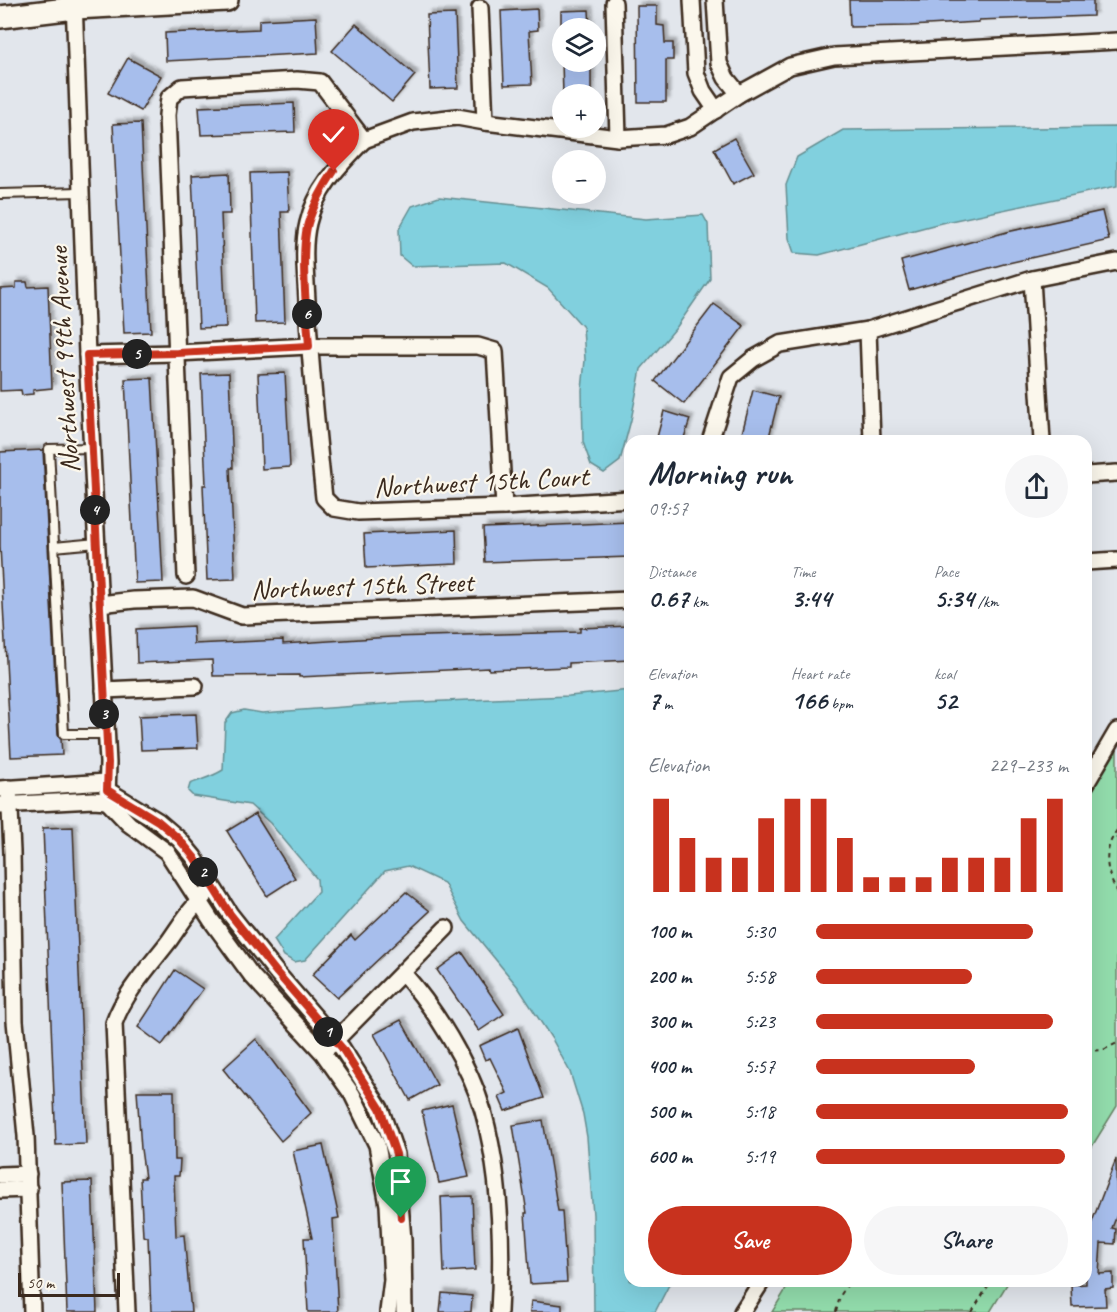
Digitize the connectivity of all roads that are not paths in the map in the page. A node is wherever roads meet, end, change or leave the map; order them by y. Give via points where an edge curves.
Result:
1 (227, 0) edge
2 (692, 0) edge
3 (715, 0) edge
4 (614, 3) dead end
5 (75, 4) edge
6 (480, 8) dead end
7 (0, 17) edge
8 (1117, 41) edge
9 (739, 94) junction
10 (716, 110) junction
11 (485, 122) junction
12 (618, 138) junction
13 (364, 140) junction
14 (81, 192) junction
15 (0, 194) edge
16 (1117, 262) edge
17 (1032, 279) junction
18 (868, 330) junction
19 (309, 346) junction
20 (177, 353) junction
21 (87, 355) junction
22 (712, 435) edge
23 (872, 435) edge
24 (1042, 435) edge
25 (92, 448) junction
26 (1117, 473) edge
27 (1092, 475) edge
28 (624, 499) edge
29 (504, 507) junction
30 (97, 543) junction
31 (54, 547) junction
32 (1117, 560) edge
33 (1092, 562) edge
34 (186, 576) dead end
35 (624, 600) edge
36 (100, 604) junction
37 (195, 686) dead end
38 (104, 690) junction
39 (1117, 731) edge
40 (105, 734) junction
41 (1092, 774) edge
42 (4, 789) edge
43 (107, 791) junction
44 (5, 804) edge
45 (213, 888) junction
46 (200, 900) junction
47 (447, 928) dead end
48 (403, 973) junction
49 (336, 1040) junction
50 (323, 1053) junction
51 (0, 1175) edge
52 (28, 1182) junction
53 (0, 1190) edge
54 (758, 1287) edge
55 (32, 1312) edge
56 (127, 1312) edge
57 (388, 1312) edge
58 (404, 1312) edge
59 (499, 1312) edge
60 (742, 1312) edge

1 - 5 street
2 - 10 street via 696,73
3 - 9 street via 719,63
4 - 12 street
5 - 7 street
5 - 14 street, Northwest 99th Avenue
6 - 11 street
8 - 9 street via 834,56 790,66
9 - 10 street
10 - 12 street via 690,127 666,135
11 - 12 street
11 - 13 street via 457,117 412,122
13 - 19 street via 334,171 308,222 305,259
13 - 20 street via 320,82 182,87 169,98
14 - 15 lane
14 - 21 street, Northwest 99th Avenue
16 - 17 street
17 - 18 street
17 - 24 street
18 - 22 street via 780,344 753,359 731,377
18 - 23 street
19 - 20 street
19 - 29 street, Northwest 15th Court via 324,498 334,508 358,512
19 - 29 street via 478,346 495,351
20 - 21 street
20 - 34 street
21 - 25 street, Northwest 99th Avenue
25 - 30 street, Northwest 99th Avenue
25 - 31 lane via 49,449
26 - 27 street
28 - 29 street, Northwest 15th Court
30 - 31 lane
30 - 36 street, Northwest 99th Avenue
31 - 40 lane via 64,734
32 - 33 street
35 - 36 street, Northwest 15th Street via 242,616 193,598
36 - 38 street, Northwest 99th Avenue
37 - 38 street
38 - 40 street, Northwest 99th Avenue
39 - 41 street
40 - 43 street, Northwest 99th Avenue
42 - 43 street
42 - 44 street
43 - 44 street via 93,800
43 - 45 street via 158,821 179,839
43 - 46 street via 129,824 167,852
44 - 52 street via 12,852 15,1021
45 - 46 street
45 - 49 street via 277,973
46 - 50 street via 252,976
46 - 56 street via 121,1004 114,1023
47 - 48 street
48 - 49 street
48 - 59 street via 430,1006 455,1049 482,1110 496,1175 501,1249
49 - 50 street
49 - 58 street via 380,1108 396,1154
50 - 57 street via 352,1094 377,1145 388,1205 392,1280
51 - 52 street
52 - 53 street
52 - 55 street
54 - 60 street

